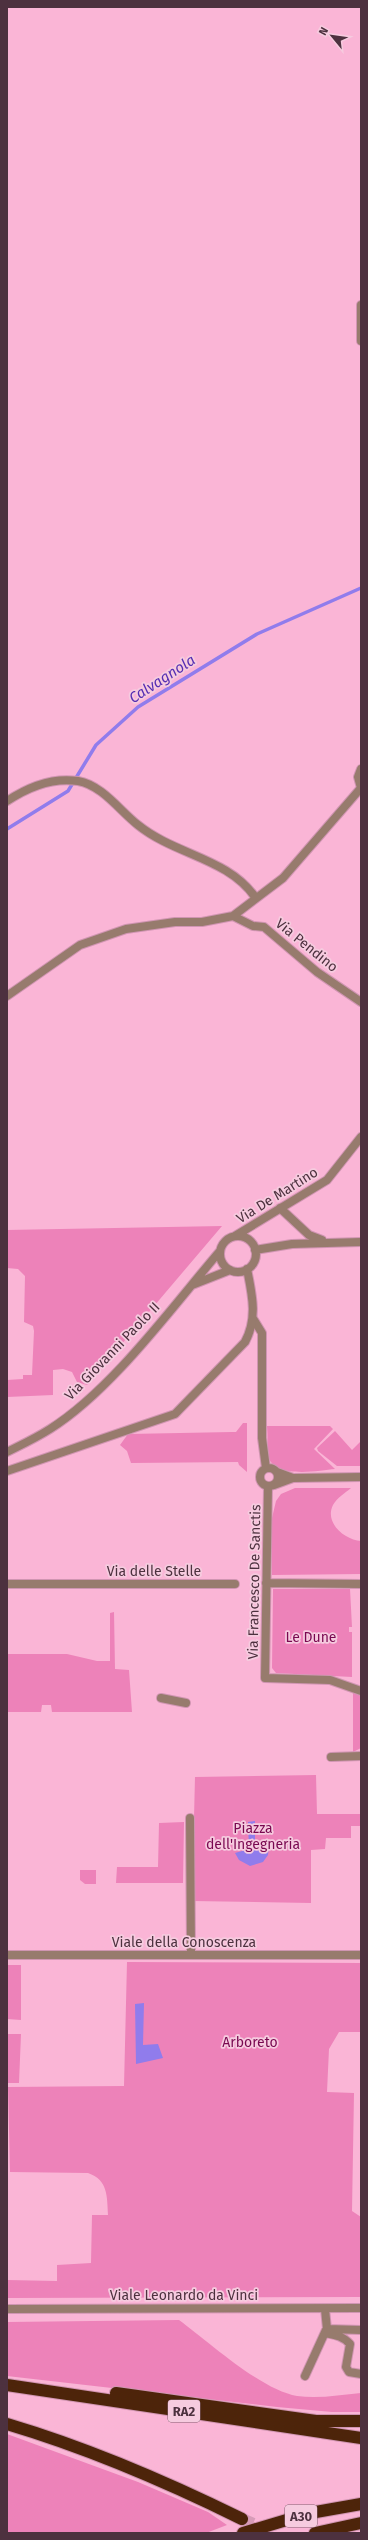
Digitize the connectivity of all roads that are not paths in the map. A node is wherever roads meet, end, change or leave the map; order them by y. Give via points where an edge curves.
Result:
1 (361, 305) edge
2 (361, 341) edge
3 (361, 769) edge
4 (361, 789) edge
5 (7, 801) edge
6 (255, 897) junction
7 (233, 916) junction
8 (7, 996) edge
9 (361, 1002) edge
10 (361, 1137) edge
11 (280, 1208) junction
12 (235, 1236) junction
13 (331, 1242) junction
14 (361, 1242) edge
15 (220, 1250) junction
16 (255, 1250) junction
17 (247, 1269) junction
18 (230, 1270) junction
19 (190, 1286) junction
20 (254, 1320) junction
21 (7, 1452) edge
22 (266, 1468) junction
23 (7, 1471) edge
24 (277, 1472) junction
25 (361, 1477) edge
26 (293, 1478) junction
27 (271, 1486) junction
28 (7, 1584) edge
29 (235, 1584) dead end
30 (266, 1584) junction
31 (361, 1584) edge
32 (361, 1691) edge
33 (161, 1698) dead end
34 (186, 1703) dead end
35 (361, 1756) edge
36 (331, 1757) dead end
37 (190, 1818) dead end
38 (7, 1955) edge
39 (191, 1955) junction
40 (361, 1955) edge
41 (7, 2308) edge
42 (361, 2308) edge
43 (325, 2309) junction
44 (361, 2330) edge
45 (326, 2331) junction
46 (361, 2374) edge
47 (305, 2376) dead end
48 (7, 2381) edge
49 (7, 2385) edge
50 (361, 2421) edge
51 (7, 2424) edge
52 (361, 2438) edge
53 (361, 2504) edge
54 (242, 2519) tunnel mouth
55 (361, 2523) edge
56 (361, 2531) edge
57 (243, 2533) edge
58 (315, 2533) edge
59 (354, 2533) edge

1 - 2 street
3 - 4 street via 358,777
4 - 6 street via 298,864
5 - 6 street via 24,790 43,783 79,781 96,787 140,826 163,842 236,875
6 - 7 street
7 - 8 street via 202,922 175,922 126,928 80,945
7 - 9 street, Via Pendino via 253,926 264,927 317,972
10 - 11 street, Via De Martino via 327,1180 311,1192
11 - 12 street, Via De Martino
11 - 13 street via 309,1235
12 - 15 street via 225,1241
12 - 16 street via 250,1240
13 - 14 street
13 - 16 street
15 - 18 street via 222,1262
15 - 19 street, Via Giovanni Paolo II
16 - 17 street via 254,1260
17 - 18 street via 238,1272
17 - 20 street
18 - 19 street, Via Giovanni Paolo II
19 - 21 street, Via Giovanni Paolo II via 88,1400 50,1429
20 - 22 street via 262,1333 262,1438
20 - 23 street via 246,1342 175,1414
22 - 24 street
22 - 27 street via 260,1479 263,1484
24 - 26 street
24 - 27 street via 278,1479
25 - 26 street
26 - 27 street
27 - 30 street, Via Francesco De Sanctis
28 - 29 street, Via delle Stelle
30 - 31 street
30 - 32 street, Via Francesco De Sanctis via 265,1678 330,1680
33 - 34 street
35 - 36 street
37 - 39 street
38 - 39 street, Viale della Conoscenza
39 - 40 street, Viale della Conoscenza
41 - 43 street, Viale Leonardo da Vinci
42 - 43 street, Viale Leonardo da Vinci
43 - 45 street
44 - 45 street
45 - 46 street via 350,2344 346,2367 349,2372
45 - 47 street
48 - 50 highway via 26,2380 316,2421
49 - 52 highway, RA2
51 - 54 highway via 177,2487
53 - 57 highway, A30 via 310,2513
55 - 58 highway, A30
56 - 59 highway

